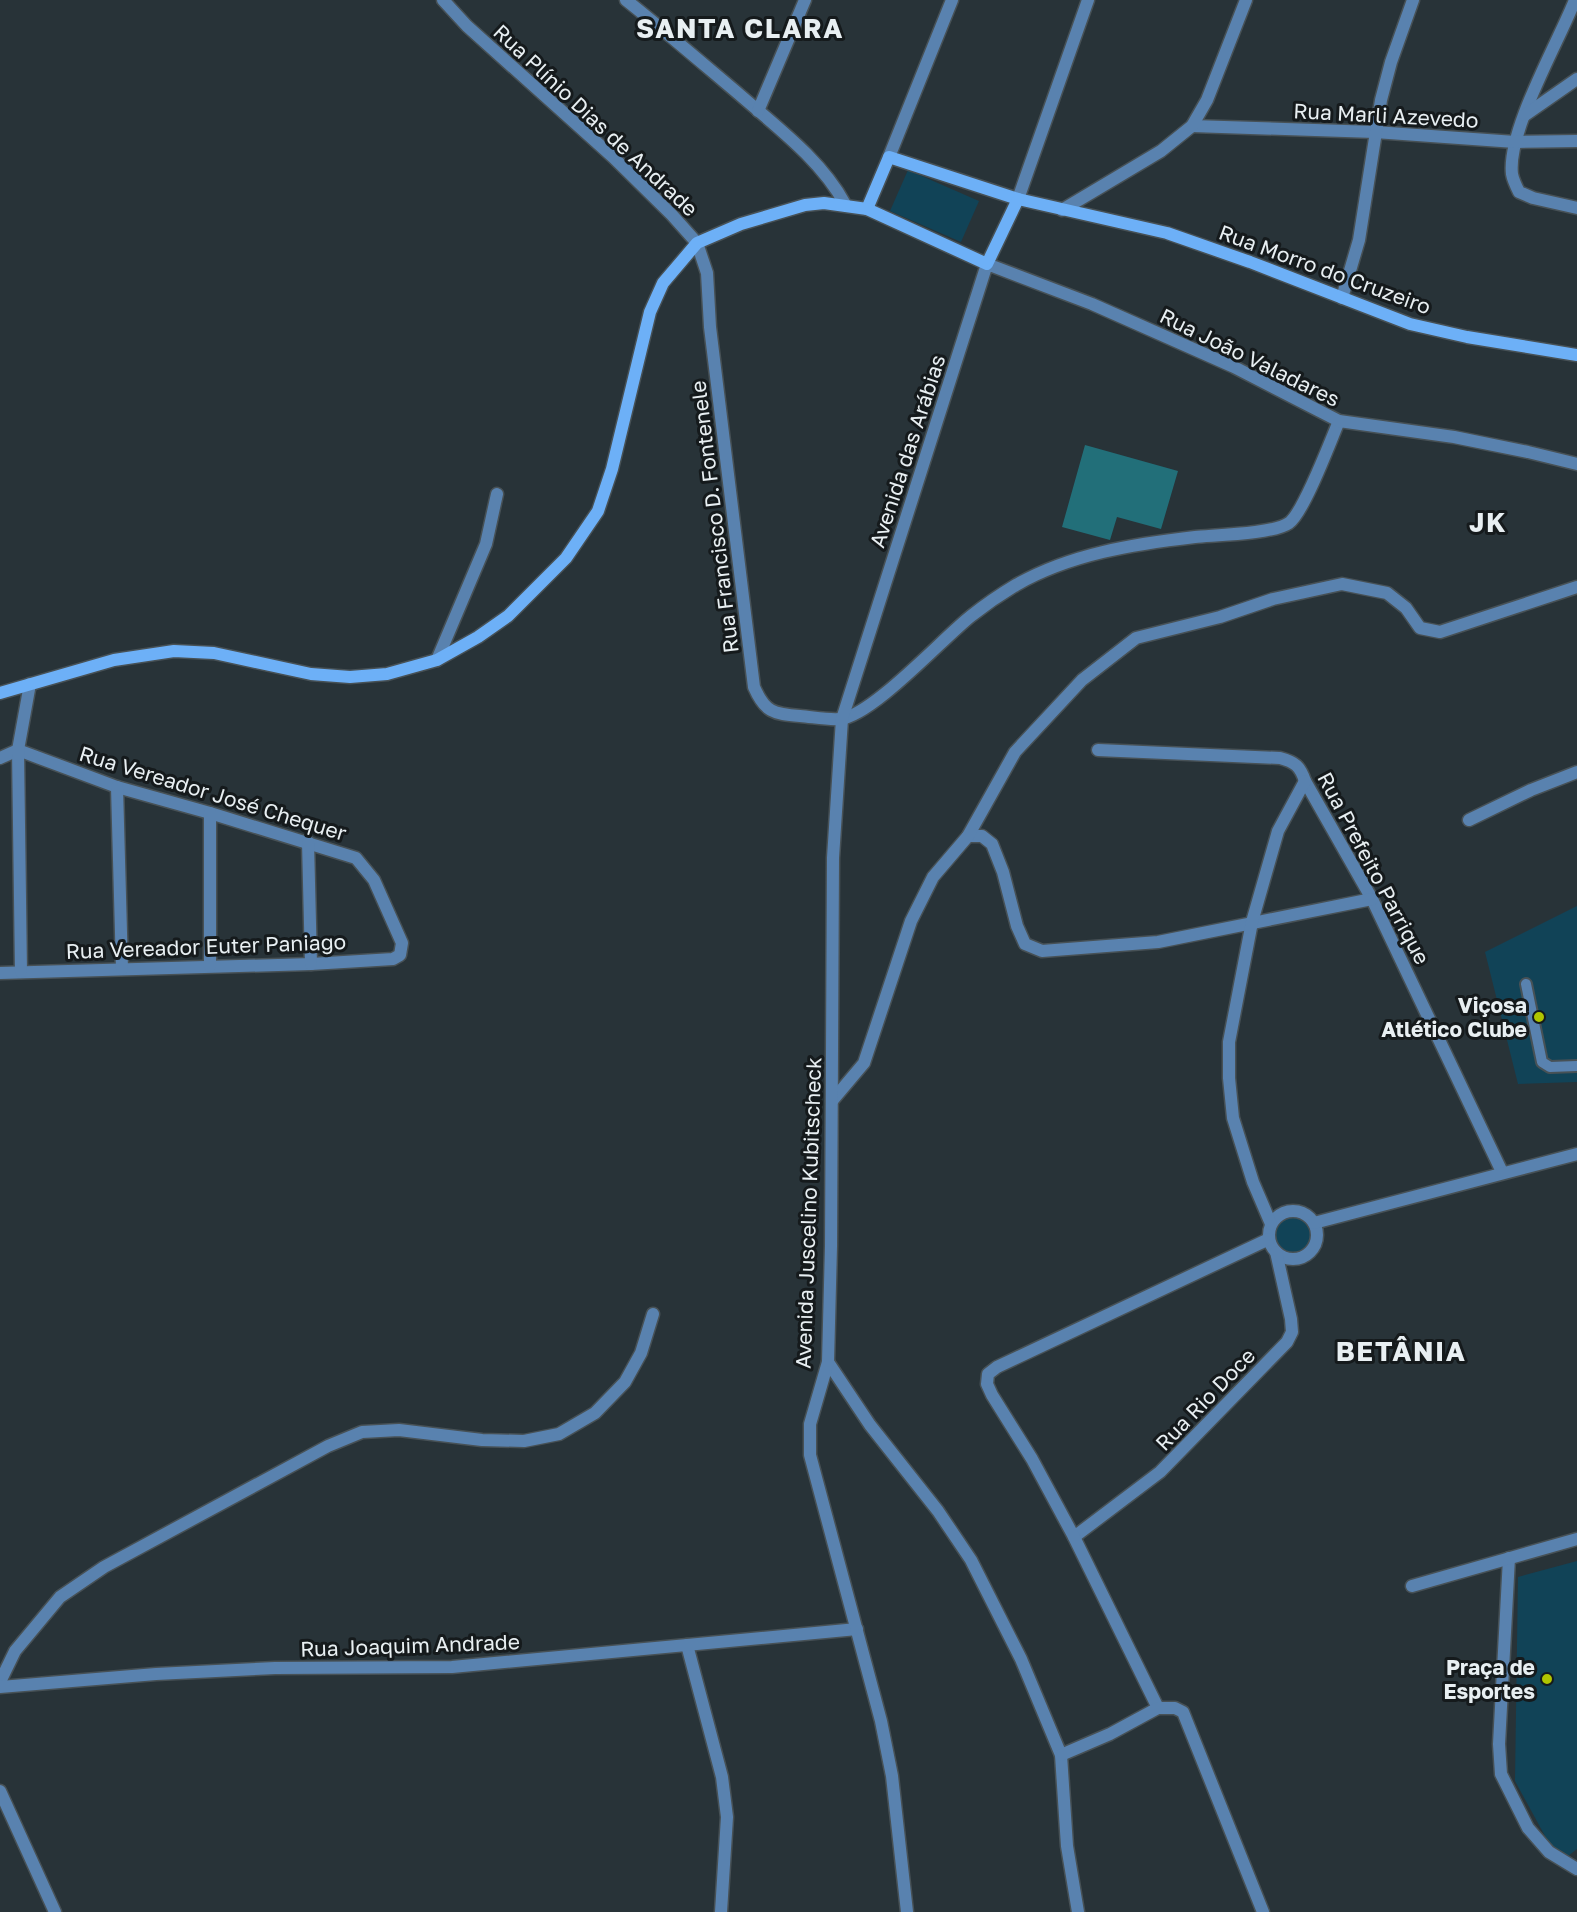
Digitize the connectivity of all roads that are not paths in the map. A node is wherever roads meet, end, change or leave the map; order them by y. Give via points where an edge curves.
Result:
1 (443, 0) edge
2 (626, 0) edge
3 (805, 0) edge
4 (951, 0) edge
5 (1088, 0) edge
6 (1246, 0) edge
7 (1413, 0) edge
8 (1575, 0) edge
9 (1577, 79) edge
10 (758, 111) junction
11 (1524, 115) junction
12 (1192, 126) junction
13 (1375, 132) junction
14 (1577, 141) edge
15 (1515, 142) junction
16 (889, 157) junction
17 (1018, 198) junction
18 (845, 204) junction
19 (1577, 208) edge
20 (867, 209) junction
21 (1062, 210) junction
22 (697, 243) junction
23 (987, 264) junction
24 (1342, 298) junction
25 (1577, 355) edge
26 (1339, 422) junction
27 (1577, 464) edge
28 (497, 494) dead end
29 (1577, 587) edge
30 (437, 660) junction
31 (30, 684) junction
32 (0, 693) edge
33 (842, 719) junction
34 (18, 750) junction
35 (1098, 750) dead end
36 (0, 758) edge
37 (1577, 772) edge
38 (1305, 781) junction
39 (117, 787) junction
40 (210, 813) junction
41 (1469, 820) dead end
42 (968, 836) junction
43 (308, 842) junction
44 (1372, 898) junction
45 (1251, 922) junction
46 (402, 943) joint
47 (311, 964) junction
48 (210, 966) junction
49 (122, 969) junction
50 (21, 972) junction
51 (0, 973) edge
52 (1526, 984) dead end
53 (1577, 1066) edge
54 (832, 1101) junction
55 (1577, 1154) edge
56 (1502, 1172) junction
57 (1314, 1223) junction
58 (1271, 1224) junction
59 (1269, 1239) junction
60 (1276, 1252) junction
61 (653, 1314) dead end
62 (828, 1362) junction
63 (1074, 1537) junction
64 (1577, 1539) edge
65 (1509, 1558) junction
66 (1412, 1586) dead end
67 (857, 1629) junction
68 (687, 1645) junction
69 (0, 1684) edge
70 (1158, 1708) junction
71 (1061, 1755) junction
72 (0, 1791) edge
73 (1577, 1869) edge
74 (55, 1912) edge
75 (721, 1912) edge
76 (907, 1912) edge
77 (1078, 1912) edge
78 (1263, 1912) edge

1 - 22 street, Rua Plínio Dias de Andrade via 467,27 613,157
2 - 10 street
3 - 10 street
4 - 16 street
5 - 17 street
6 - 12 street via 1214,84
7 - 13 street via 1391,62
8 - 11 street
9 - 11 street
10 - 18 street via 821,169
11 - 15 street
12 - 13 street, Rua Marli Azevedo
12 - 21 street via 1161,151
13 - 15 street, Rua Marli Azevedo
13 - 24 street via 1359,240
14 - 15 street, Rua Marli Azevedo
15 - 19 street via 1512,176 1519,192
16 - 17 street, Rua Morro do Cruzeiro
16 - 20 street
17 - 21 street, Rua Morro do Cruzeiro
17 - 23 street, Avenida das Arábias
18 - 20 street
18 - 22 street via 824,203 776,213
20 - 23 street
21 - 24 street, Rua Morro do Cruzeiro via 1167,233
22 - 30 street via 663,283 650,312 598,511 566,558 508,616
22 - 33 street, Rua Francisco D. Fontenele via 707,273 754,687 761,703 773,711
23 - 26 street, Rua João Valadares via 1092,304 1214,358
23 - 33 street, Avenida das Arábias
24 - 25 street, Rua Morro do Cruzeiro via 1410,324
26 - 27 street, Rua João Valadares via 1454,438
26 - 33 street via 1302,506 1289,523 1065,561 1017,585 971,616 870,706
28 - 30 street via 486,544
29 - 42 street via 1440,632 1420,628 1407,608 1387,593 1342,584 1136,638 1082,680 1015,752
30 - 31 street via 387,674 350,677 311,674 214,653 174,651 114,660
31 - 32 street
31 - 34 street
33 - 54 street, Avenida Juscelino Kubitscheck via 833,858
34 - 36 street
34 - 39 street, Rua Vereador José Chequer
34 - 50 street
35 - 38 street, Rua Prefeito Parrique via 1280,758 1293,761
37 - 41 street
38 - 44 street, Rua Prefeito Parrique
38 - 45 street via 1278,831
39 - 40 street, Rua Vereador José Chequer
39 - 49 street
40 - 43 street, Rua Vereador José Chequer
40 - 48 street
42 - 45 street via 982,836 993,844 1024,944 1041,951 1158,942
42 - 54 street via 933,877 911,921 864,1063
43 - 46 street, Rua Vereador José Chequer via 356,858 374,880
43 - 47 street
44 - 45 street
44 - 56 street, Rua Prefeito Parrique
45 - 58 street via 1229,1042 1229,1078 1233,1118
46 - 47 street, Rua Vereador Euter Paniago via 400,955 393,958
47 - 48 street, Rua Vereador Euter Paniago
48 - 49 street, Rua Vereador Euter Paniago
49 - 50 street, Rua Vereador Euter Paniago
50 - 51 street, Rua Vereador Euter Paniago
52 - 53 lane via 1542,1062 1550,1067
54 - 62 street, Avenida Juscelino Kubitscheck
55 - 56 street
56 - 57 street
57 - 58 street via 1296,1211 1282,1213
57 - 60 street via 1315,1245 1304,1256 1290,1258
58 - 59 street
59 - 60 street
59 - 63 street via 988,1374 987,1384
60 - 63 street, Rua Rio Doce via 1291,1319 1292,1332 1287,1342 1160,1472
61 - 69 street via 641,1353 625,1382 595,1413 559,1434 524,1441 362,1432 328,1446 104,1567 60,1597 15,1651
62 - 67 street, Avenida Juscelino Kubitscheck via 810,1424 810,1455
62 - 71 street via 971,1560 1021,1659
63 - 70 street
64 - 65 street
65 - 66 street
65 - 73 street via 1499,1744 1502,1774 1528,1828 1549,1852
67 - 68 street, Rua Joaquim Andrade
67 - 76 street, Avenida Juscelino Kubitscheck via 892,1776
68 - 69 street, Rua Joaquim Andrade via 452,1667 275,1668
68 - 75 street via 722,1777 727,1817
70 - 71 street
70 - 78 street via 1175,1708 1183,1712 1189,1723
71 - 77 street via 1067,1846
72 - 74 street

